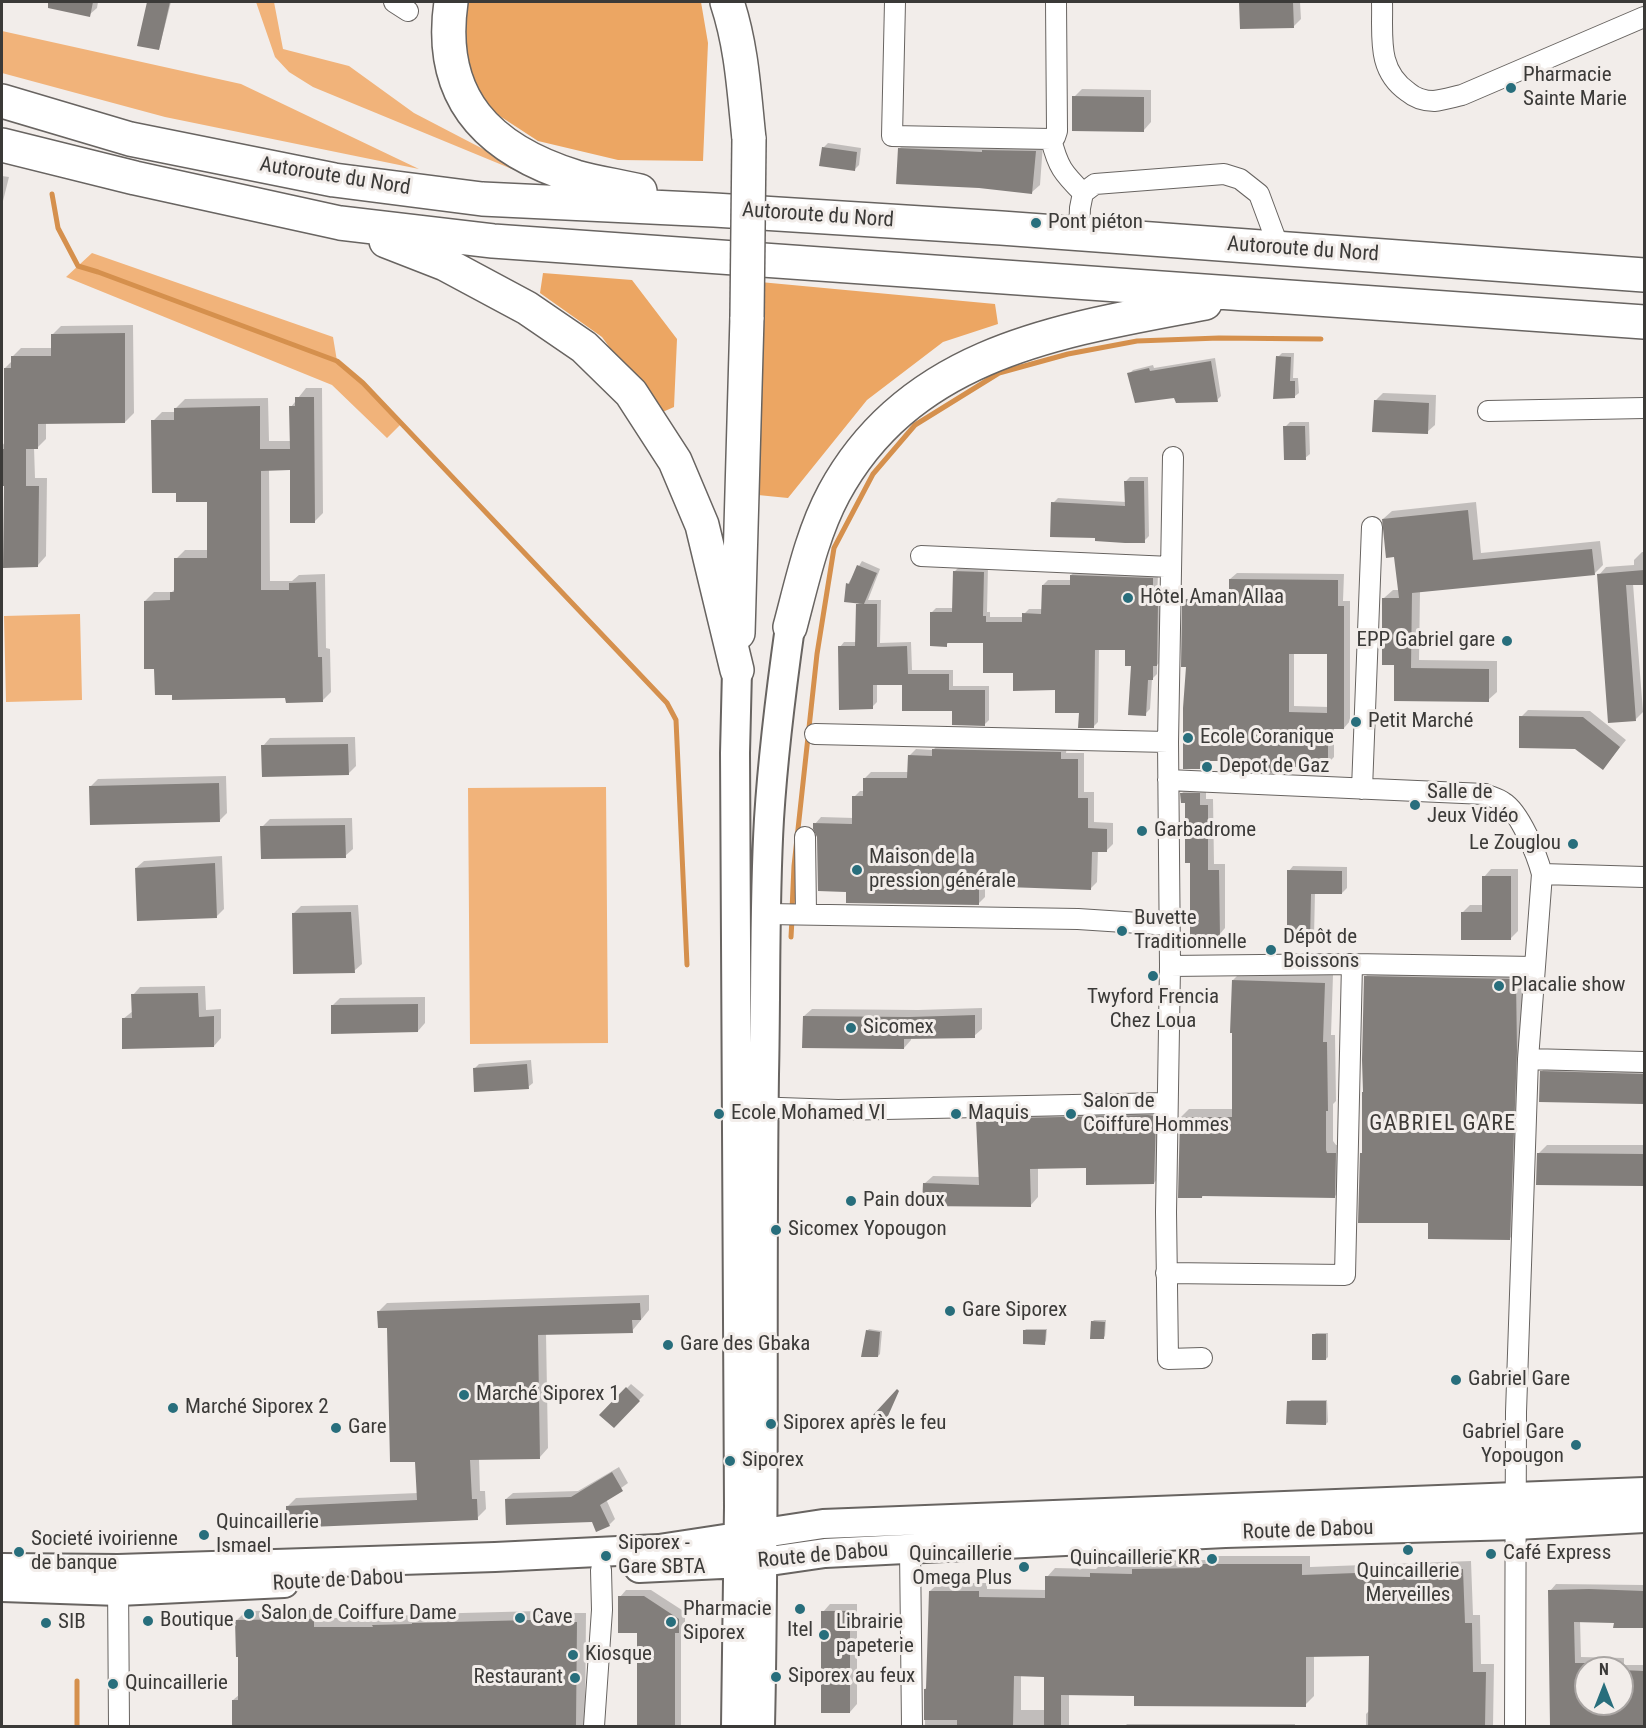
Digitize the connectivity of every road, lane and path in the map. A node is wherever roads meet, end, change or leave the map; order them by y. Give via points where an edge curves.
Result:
1 (451, 2) edge
2 (727, 2) edge
3 (895, 2) edge
4 (1056, 2) edge
5 (1382, 2) edge
6 (1644, 17) edge
7 (2, 102) edge
8 (1051, 140) junction
9 (2, 145) edge
10 (1083, 193) junction
11 (714, 210) junction
12 (340, 223) junction
13 (1079, 234) junction
14 (1279, 249) junction
15 (1644, 275) edge
16 (1248, 295) junction
17 (1644, 322) edge
18 (1644, 408) edge
19 (1488, 411) dead end
20 (1173, 457) dead end
21 (1372, 527) dead end
22 (921, 556) dead end
23 (1170, 567) junction
24 (790, 627) joint
25 (737, 670) junction
26 (815, 734) dead end
27 (1168, 742) junction
28 (1168, 780) junction
29 (1362, 789) junction
30 (805, 837) dead end
31 (1542, 874) junction
32 (1644, 878) edge
33 (773, 914) junction
34 (804, 914) junction
35 (1170, 924) junction
36 (1352, 964) junction
37 (1170, 966) junction
38 (1535, 967) junction
39 (1528, 1059) junction
40 (1644, 1062) edge
41 (1167, 1103) junction
42 (751, 1107) junction
43 (1166, 1273) junction
44 (1202, 1358) dead end
45 (1644, 1492) edge
46 (1515, 1497) junction
47 (1644, 1518) edge
48 (1516, 1525) junction
49 (751, 1550) junction
50 (910, 1550) junction
51 (2, 1568) edge
52 (601, 1570) junction
53 (118, 1580) junction
54 (2, 1587) edge
55 (119, 1726) edge
56 (594, 1726) edge
57 (736, 1726) edge
58 (760, 1726) edge
59 (912, 1726) edge
60 (1515, 1726) edge

1 - 11 highway via 449,40 457,80 472,113 490,133 518,153 568,174
2 - 25 highway, bridge via 739,48 749,139
3 - 8 street via 892,136
4 - 8 street via 1057,131
5 - 6 street via 1384,57 1391,77 1413,96 1435,101 1462,95
7 - 11 highway, Autoroute du Nord via 130,139 334,180 482,199
8 - 10 street via 1057,163
9 - 12 highway, Autoroute du Nord
10 - 13 street
10 - 14 street via 1095,184 1224,174 1240,179 1259,194
11 - 13 highway, Autoroute du Nord
12 - 16 highway, Autoroute du Nord via 493,241
12 - 25 highway via 446,264 528,308 584,347 631,393 675,461 702,525
13 - 14 highway, Autoroute du Nord
14 - 15 highway, Autoroute du Nord
16 - 17 highway, Autoroute du Nord
16 - 24 highway via 1042,337 980,359 933,386 890,420 856,459 834,494 814,541
18 - 19 street
20 - 23 street
21 - 29 street
22 - 23 street
23 - 27 street
24 - 33 street via 769,822
25 - 42 street via 735,753
26 - 27 street
27 - 28 street
28 - 29 street
28 - 35 street
29 - 31 street via 1485,794 1505,802 1536,852
30 - 34 street
31 - 32 street
31 - 38 street
33 - 34 street
33 - 42 street
34 - 35 street
35 - 37 street
36 - 37 street
36 - 38 street
36 - 43 street via 1345,1275
37 - 41 street
38 - 39 street
39 - 40 street
39 - 46 street
41 - 42 street via 838,1110
41 - 43 street
42 - 49 street via 761,1415
43 - 44 street via 1168,1359
45 - 46 street, Route de Dabou
46 - 48 street
46 - 49 street, Route de Dabou via 823,1524
47 - 48 street, Route de Dabou
48 - 50 street, Route de Dabou via 1225,1533
48 - 60 street
49 - 50 street, Route de Dabou
49 - 52 street, Route de Dabou
49 - 53 street, Route de Dabou via 600,1552
49 - 57 street
49 - 58 street
50 - 59 street
51 - 53 street, Route de Dabou
52 - 53 street, Route de Dabou
52 - 56 street
53 - 54 street, Route de Dabou
53 - 55 street

